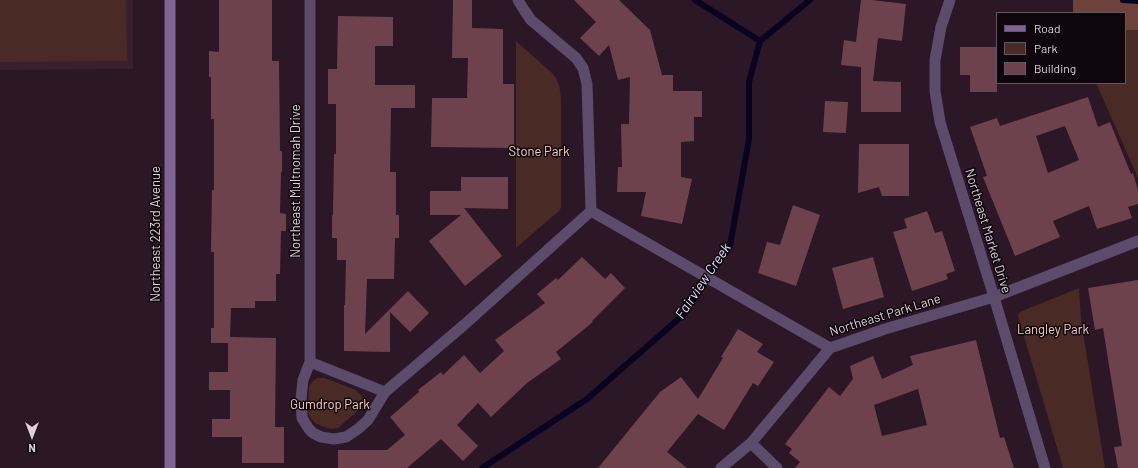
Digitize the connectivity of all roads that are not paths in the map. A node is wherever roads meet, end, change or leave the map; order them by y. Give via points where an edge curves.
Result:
1 (170, 0) edge
2 (310, 0) edge
3 (518, 0) edge
4 (950, 0) edge
5 (591, 212) junction
6 (1138, 241) edge
7 (994, 297) junction
8 (830, 348) junction
9 (310, 362) junction
10 (385, 392) junction
11 (751, 443) junction
12 (170, 468) edge
13 (721, 468) edge
14 (777, 468) edge
15 (1045, 468) edge

1 - 12 main road, Northeast 223rd Avenue
2 - 9 street, Northeast Multnomah Drive
3 - 5 street via 531,20 576,58 584,68 587,84
4 - 7 street, Northeast Market Drive via 934,60 935,92 940,122
5 - 8 street, Northeast Park Lane
5 - 10 street, Northeast Multnomah Drive
6 - 7 street, Northeast Park Lane
7 - 8 street, Northeast Park Lane
7 - 15 street, Northeast Market Drive
8 - 11 street
9 - 10 street
9 - 10 street, Northeast Multnomah Drive via 303,380 302,418 313,433 322,437 346,437 358,429 368,420
11 - 13 street
11 - 14 street

